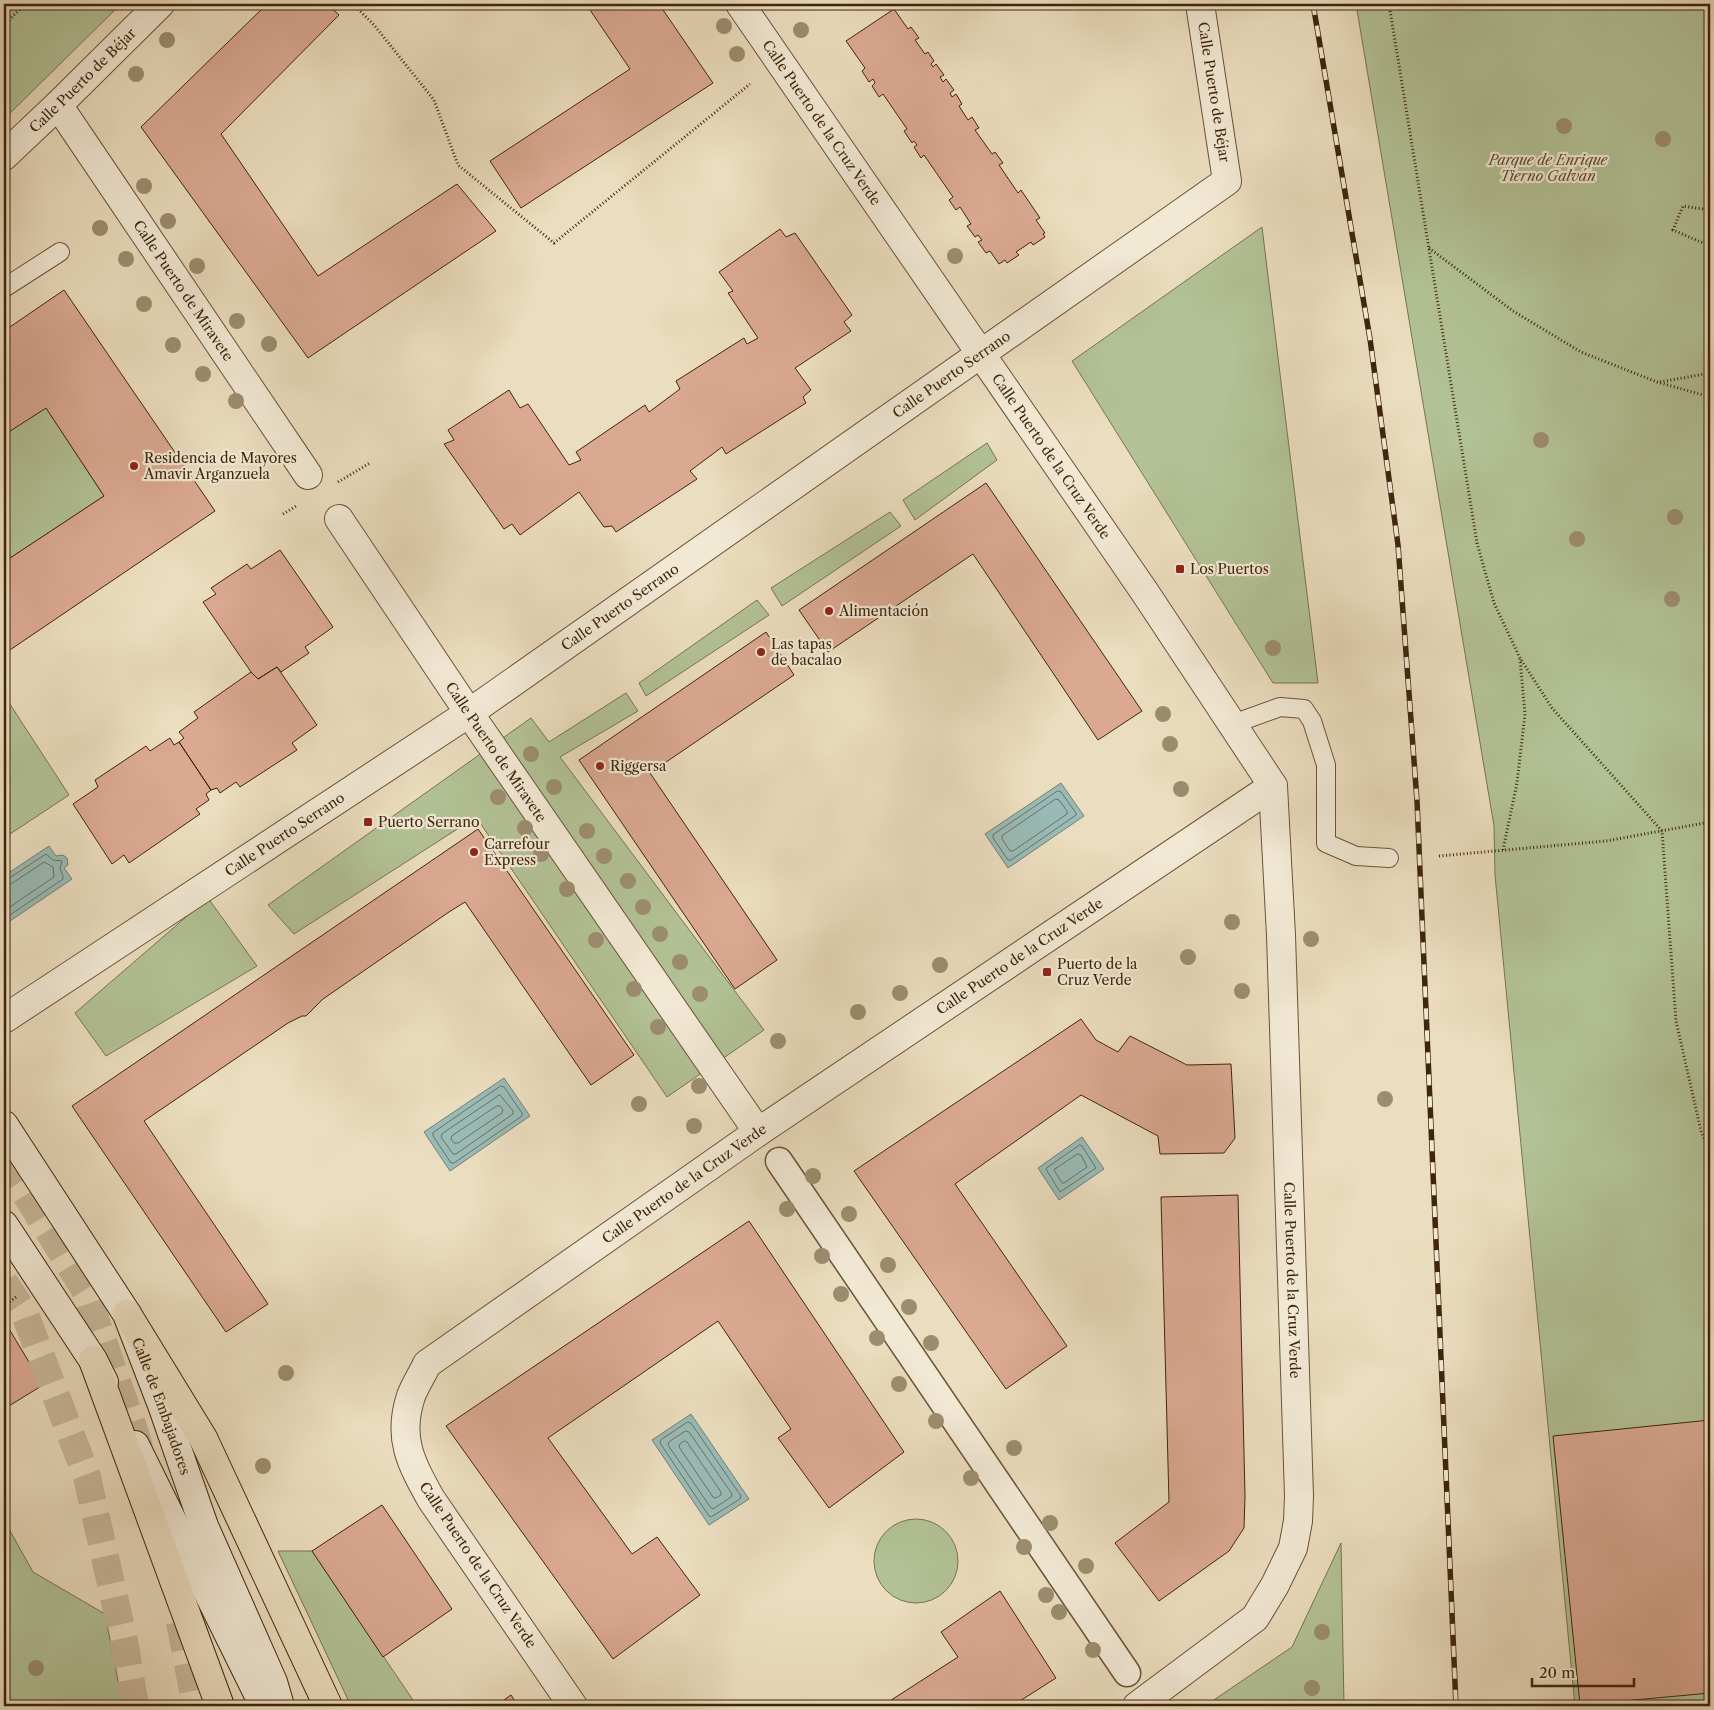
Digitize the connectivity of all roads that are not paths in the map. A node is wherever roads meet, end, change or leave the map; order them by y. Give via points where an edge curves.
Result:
1 (160, 4) edge
2 (740, 4) edge
3 (1200, 4) edge
4 (58, 105) junction
5 (4, 156) edge
6 (1227, 181) joint
7 (60, 252) dead end
8 (4, 288) edge
9 (981, 354) junction
10 (308, 475) dead end
11 (339, 519) dead end
12 (469, 713) junction
13 (1233, 724) junction
14 (1273, 786) junction
15 (1389, 858) dead end
16 (4, 1019) edge
17 (4, 1125) edge
18 (758, 1132) junction
19 (779, 1161) dead end
20 (4, 1225) edge
21 (126, 1314) junction
22 (93, 1360) junction
23 (1127, 1673) dead end
24 (220, 1706) edge
25 (264, 1706) edge
26 (280, 1706) edge
27 (328, 1706) edge
28 (573, 1706) edge
29 (1137, 1706) edge

1 - 4 street, Calle Puerto de Béjar
2 - 9 street, Calle Puerto de la Cruz Verde
3 - 6 street, Calle Puerto de Béjar
4 - 5 street, Calle Puerto de Béjar
4 - 10 street, Calle Puerto de Miravete
6 - 9 street, Calle Puerto Serrano
7 - 8 lane
9 - 12 street, Calle Puerto Serrano
9 - 13 street, Calle Puerto de la Cruz Verde
11 - 12 street, Calle Puerto de Miravete
12 - 16 street, Calle Puerto Serrano
12 - 18 street, Calle Puerto de Miravete
13 - 14 street, Calle Puerto de la Cruz Verde
13 - 15 lane via 1280,707 1304,709 1312,721 1326,765 1326,843 1356,856
14 - 18 street, Calle Puerto de la Cruz Verde
14 - 29 street, Calle Puerto de la Cruz Verde via 1281,945 1298,1521 1293,1548 1256,1618
17 - 21 street, Calle de Embajadores
18 - 28 street, Calle Puerto de la Cruz Verde via 427,1364 412,1394 405,1417 405,1439 413,1467 431,1499
19 - 23 street
20 - 22 street
21 - 26 street, Calle de Embajadores via 204,1526 273,1682
21 - 27 highway via 203,1438
22 - 24 highway
22 - 25 street

